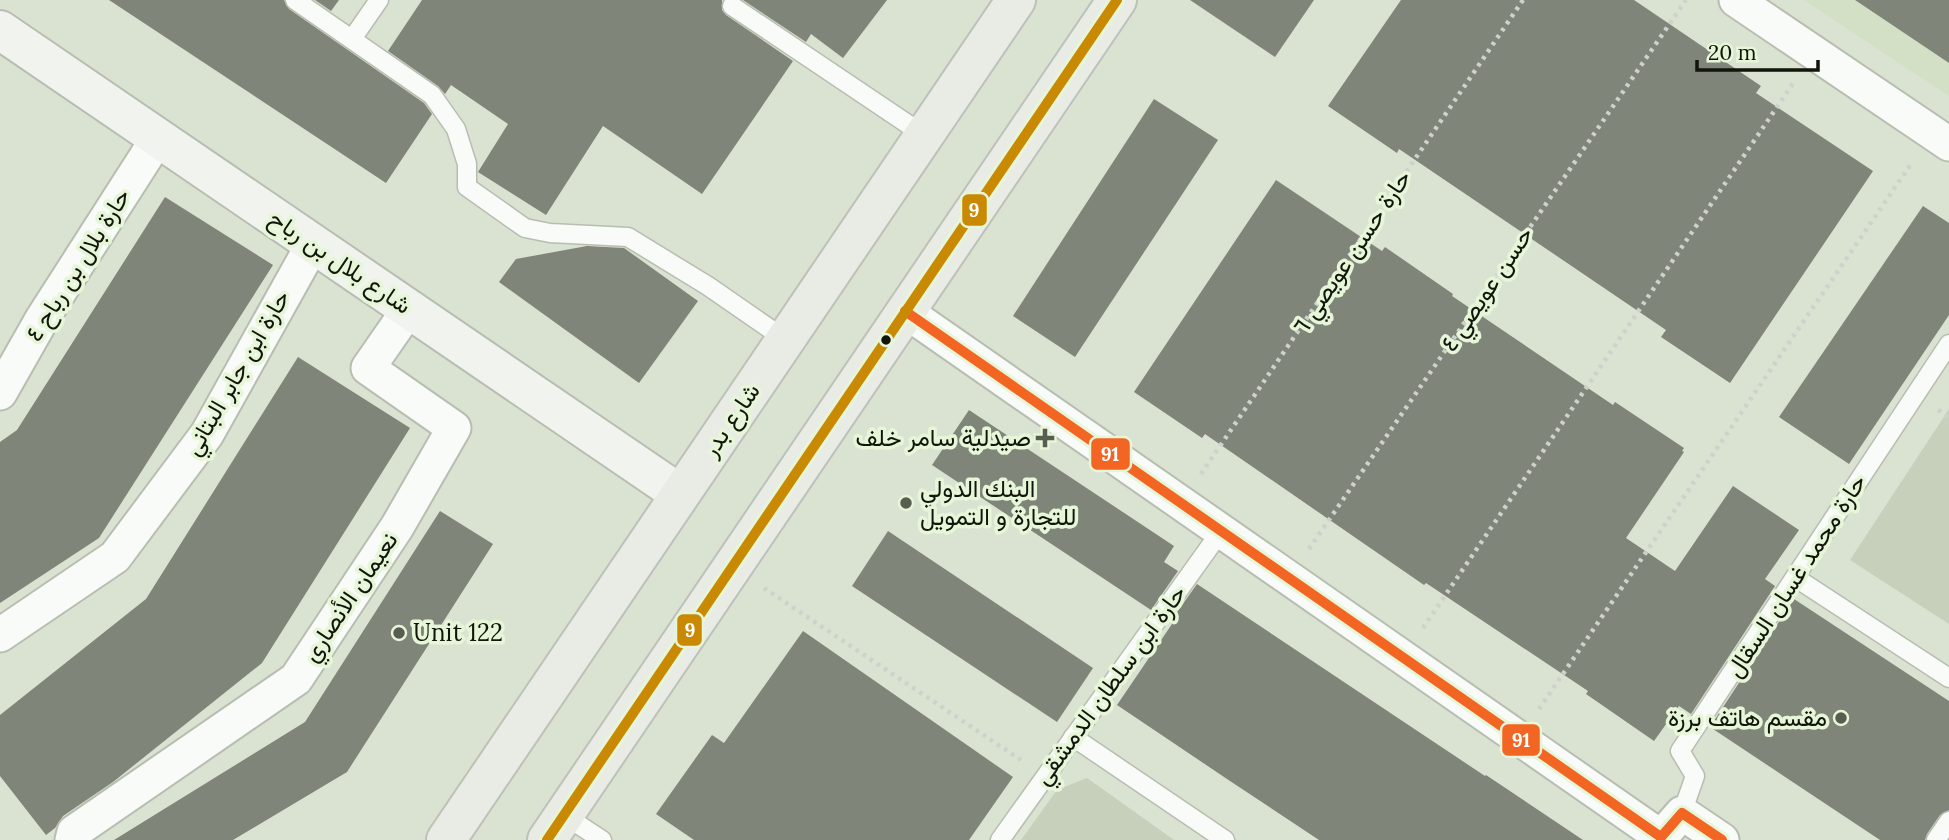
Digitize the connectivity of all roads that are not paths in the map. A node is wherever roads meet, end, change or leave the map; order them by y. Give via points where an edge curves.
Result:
1 (295, 0) edge
2 (379, 0) edge
3 (1016, 0) edge
4 (1736, 0) edge
5 (1105, 4) edge
6 (732, 6) dead end
7 (0, 30) edge
8 (352, 39) junction
9 (924, 135) junction
10 (158, 138) junction
11 (1941, 139) edge
12 (313, 244) junction
13 (409, 309) junction
14 (905, 312) junction
15 (786, 340) junction
16 (1949, 344) edge
17 (0, 393) edge
18 (680, 494) junction
19 (1221, 531) junction
20 (1796, 578) junction
21 (0, 635) edge
22 (1949, 678) edge
23 (1073, 737) junction
24 (1682, 813) junction
25 (1949, 821) edge
26 (555, 827) edge
27 (1649, 835) edge
28 (72, 840) edge
29 (446, 840) edge
30 (601, 840) edge
31 (1000, 840) edge
32 (1225, 840) edge
33 (1722, 840) edge
34 (1936, 840) edge

1 - 8 lane
2 - 8 lane
3 - 9 main road, شارع بدر
4 - 11 street
5 - 14 main road
6 - 9 lane
7 - 10 main road, شارع بلال بن رباح
8 - 15 lane via 432,95 456,129 467,164 467,187 525,228 628,237
9 - 15 main road, شارع بدر
10 - 12 main road, شارع بلال بن رباح
10 - 17 street, حارة بلال بن رباح ٤
12 - 13 main road, شارع بلال بن رباح
12 - 21 street, حارة ابن جابر البتاني via 207,433 115,556
13 - 18 main road, شارع بلال بن رباح
13 - 28 street, نعيمان الأنصاري via 368,368 454,428 397,527 296,679 74,832
14 - 19 street
14 - 26 main road
15 - 18 main road, شارع بدر
16 - 20 lane, حارة محمد غسان السقال
18 - 29 main road, شارع بدر
19 - 23 lane, حارة ابن سلطان الدمشقي
19 - 27 street via 1519,738
20 - 22 lane
20 - 24 lane, حارة محمد غسان السقال via 1680,751 1695,776
23 - 31 lane, حارة ابن سلطان الدمشقي
23 - 32 lane
24 - 27 street via 1661,837
24 - 33 street
25 - 34 lane
26 - 30 lane

